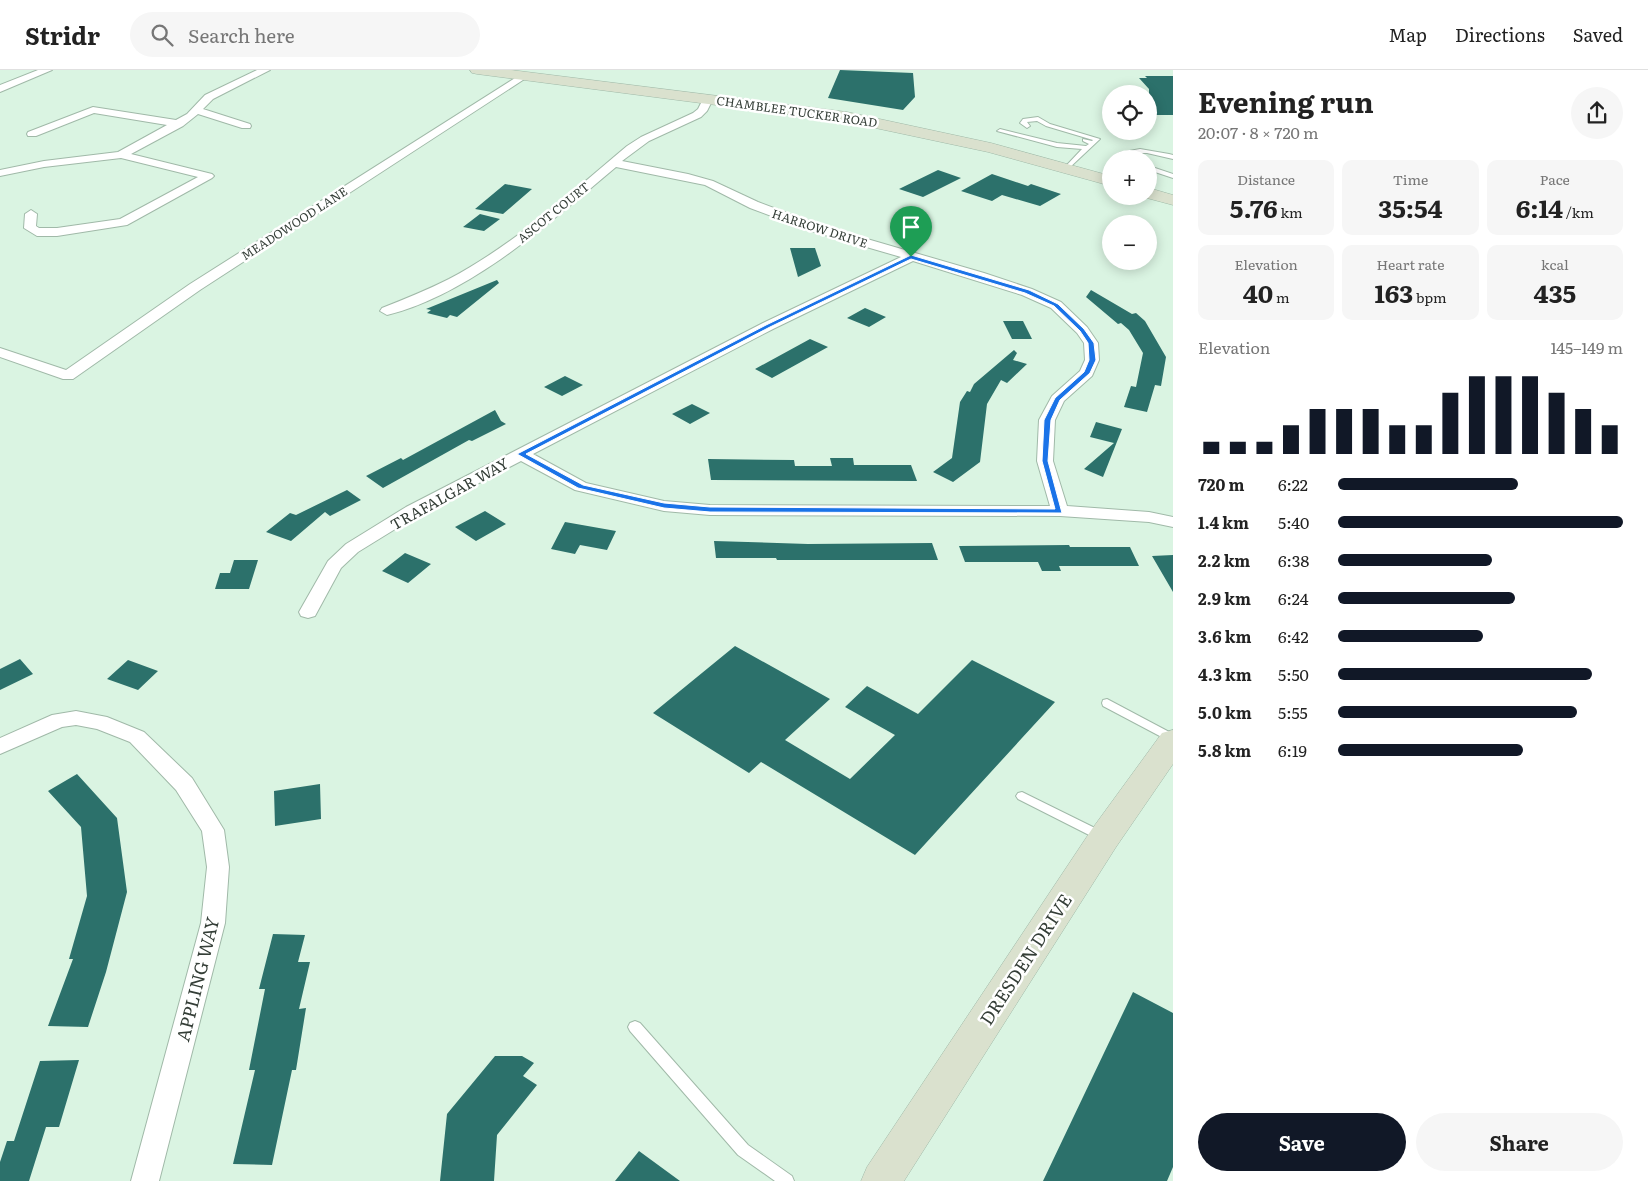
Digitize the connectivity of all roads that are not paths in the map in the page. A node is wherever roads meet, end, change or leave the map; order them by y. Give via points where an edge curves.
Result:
1 (46, 70) edge
2 (265, 70) edge
3 (477, 70) edge
4 (523, 76) junction
5 (0, 89) edge
6 (708, 99) junction
7 (195, 110) junction
8 (178, 124) junction
9 (246, 126) dead end
10 (1026, 126) dead end
11 (1000, 131) dead end
12 (32, 134) dead end
13 (1085, 140) dead end
14 (1093, 144) junction
15 (1085, 151) junction
16 (1157, 153) edge
17 (121, 155) junction
18 (1173, 156) edge
19 (613, 163) junction
20 (1067, 168) junction
21 (1157, 171) edge
22 (0, 173) edge
23 (1173, 176) edge
24 (1102, 178) edge
25 (1157, 195) edge
26 (1173, 200) edge
27 (32, 214) dead end
28 (911, 257) junction
29 (387, 311) dead end
30 (0, 352) edge
31 (521, 454) junction
32 (1060, 511) junction
33 (1173, 522) edge
34 (308, 612) dead end
35 (1107, 703) dead end
36 (1173, 740) edge
37 (0, 746) edge
38 (1022, 796) dead end
39 (1104, 838) junction
40 (635, 1027) dead end
41 (145, 1181) edge
42 (787, 1181) edge
43 (881, 1181) edge

1 - 5 street
2 - 7 street via 209,97
3 - 4 main road, CHAMBLEE TUCKER ROAD
4 - 6 main road, CHAMBLEE TUCKER ROAD
4 - 30 street, MEADOWOOD LANE via 195,287 68,376
6 - 19 street, ASCOT COURT via 697,115 644,139
6 - 20 main road, CHAMBLEE TUCKER ROAD via 882,123
7 - 8 street
7 - 9 street
8 - 12 street via 93,110
8 - 17 street
10 - 14 lane via 1025,120 1038,119 1097,139
11 - 15 lane
13 - 14 lane
14 - 15 lane
15 - 20 lane
16 - 18 lane
17 - 22 street
17 - 27 street via 208,176 123,222 36,232 30,228
19 - 28 street, HARROW DRIVE via 695,179 815,228
19 - 29 street, ASCOT COURT via 531,231 476,269 410,304
20 - 24 main road, CHAMBLEE TUCKER ROAD
21 - 23 lane
25 - 26 main road
28 - 31 street, TRAFALGAR WAY via 768,326
28 - 32 street, HARROW DRIVE via 979,276 1056,305 1091,343 1092,360 1086,373 1057,400 1047,420 1045,461
31 - 32 street via 581,487 664,506 710,510
31 - 34 street, TRAFALGAR WAY via 412,511 352,548 334,565
32 - 33 street via 1149,517
35 - 36 lane
36 - 39 main road, DRESDEN DRIVE
37 - 41 street, APPLING WAY via 59,720 76,718 100,722 137,737 184,784 213,830 218,867 213,924
38 - 39 lane
39 - 43 main road, DRESDEN DRIVE
40 - 42 lane via 742,1150

